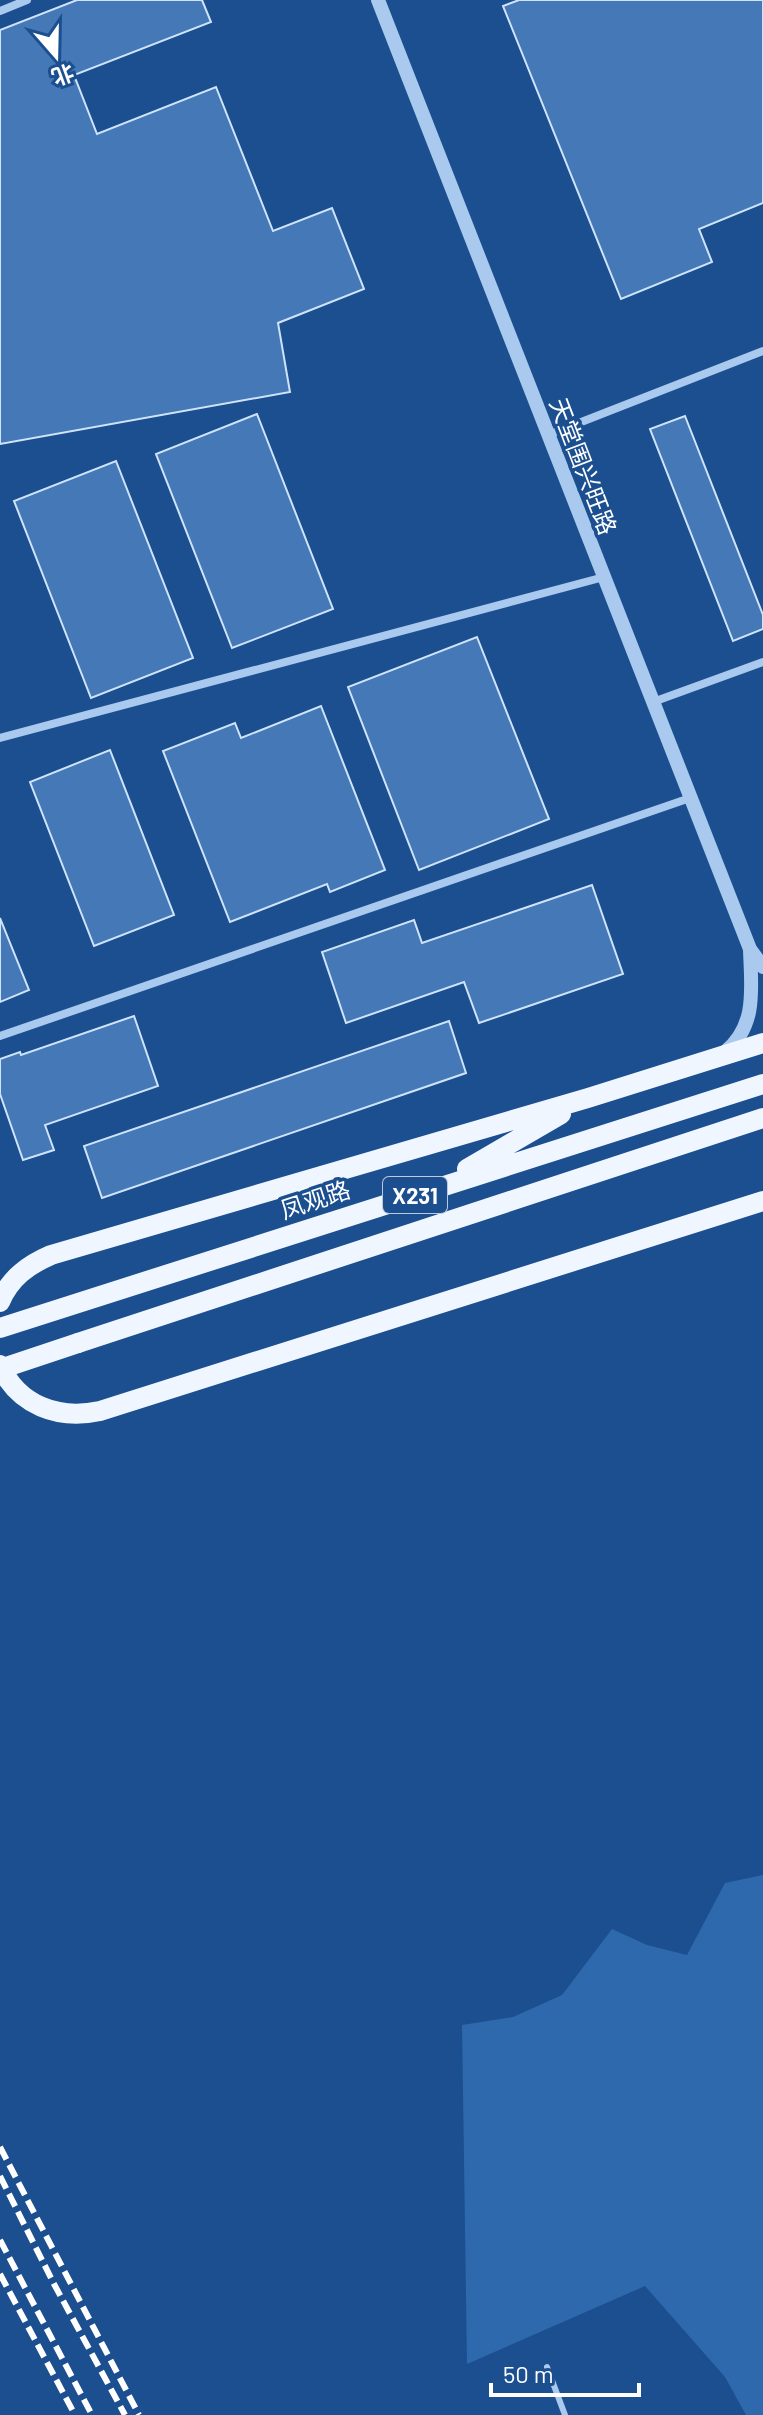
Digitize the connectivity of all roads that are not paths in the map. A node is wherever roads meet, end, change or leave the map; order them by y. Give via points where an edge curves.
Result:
1 (27, 0) edge
2 (378, 0) edge
3 (0, 11) edge
4 (763, 351) edge
5 (548, 435) junction
6 (604, 577) junction
7 (763, 662) edge
8 (653, 702) junction
9 (0, 738) edge
10 (690, 798) junction
11 (750, 949) junction
12 (763, 967) edge
13 (0, 1036) edge
14 (763, 1043) edge
15 (714, 1059) junction
16 (763, 1084) edge
17 (588, 1098) junction
18 (763, 1118) edge
19 (435, 1188) junction
20 (761, 1201) edge
21 (0, 1302) edge
22 (0, 1328) edge
23 (0, 1367) edge
24 (547, 2367) dead end
25 (565, 2415) edge

1 - 3 street
2 - 5 street, 天堂围兴旺路
4 - 5 street
5 - 6 street, 天堂围兴旺路
6 - 8 street, 天堂围兴旺路
6 - 9 street
7 - 8 street
8 - 10 street, 天堂围兴旺路
10 - 11 street, 天堂围兴旺路
10 - 13 street
11 - 12 street
11 - 15 street via 750,1016 733,1045
14 - 15 main road
15 - 17 main road
16 - 19 main road, 凤观路 / X231
17 - 19 main road
17 - 21 main road via 51,1255 11,1282
18 - 23 main road, X231, bridge
19 - 22 main road, 凤观路 / X231
20 - 23 main road via 92,1413 68,1414 37,1406 12,1386
24 - 25 lane

